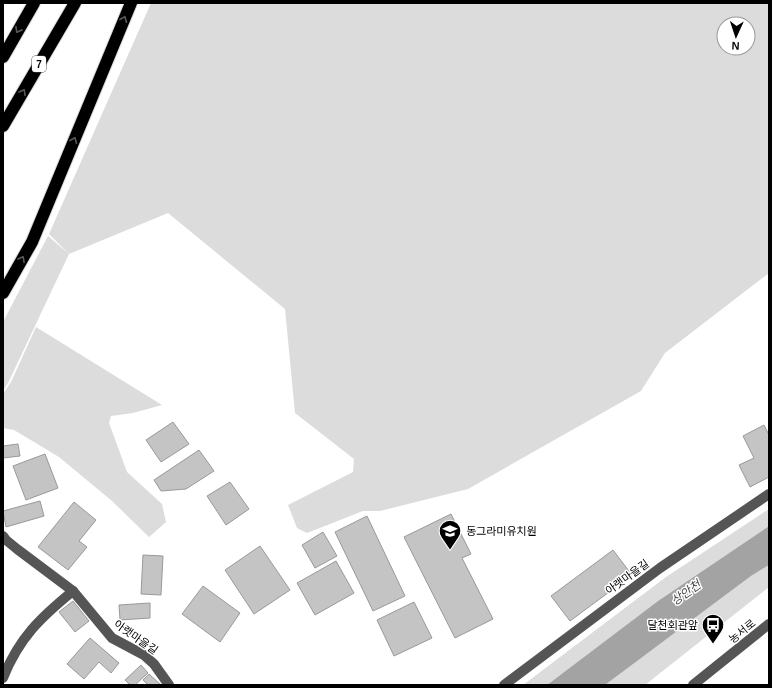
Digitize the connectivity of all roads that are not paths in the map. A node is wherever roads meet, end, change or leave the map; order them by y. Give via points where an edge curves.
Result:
1 (34, 3) edge
2 (75, 3) edge
3 (130, 3) edge
4 (3, 58) edge
5 (3, 126) edge
6 (3, 293) edge
7 (769, 494) edge
8 (3, 536) edge
9 (73, 591) junction
10 (769, 624) edge
11 (3, 678) edge
12 (169, 685) edge
13 (504, 685) edge
14 (693, 685) edge

1 -> 4 highway
5 -> 2 highway, 7
6 -> 3 highway via 32,242
7 - 13 street, 아랫마을길 via 660,568
8 - 9 street, 아랫마을길
9 - 11 street via 30,630 16,649
9 - 12 street, 아랫마을길 via 112,638 144,655
10 - 14 street, 농서로

